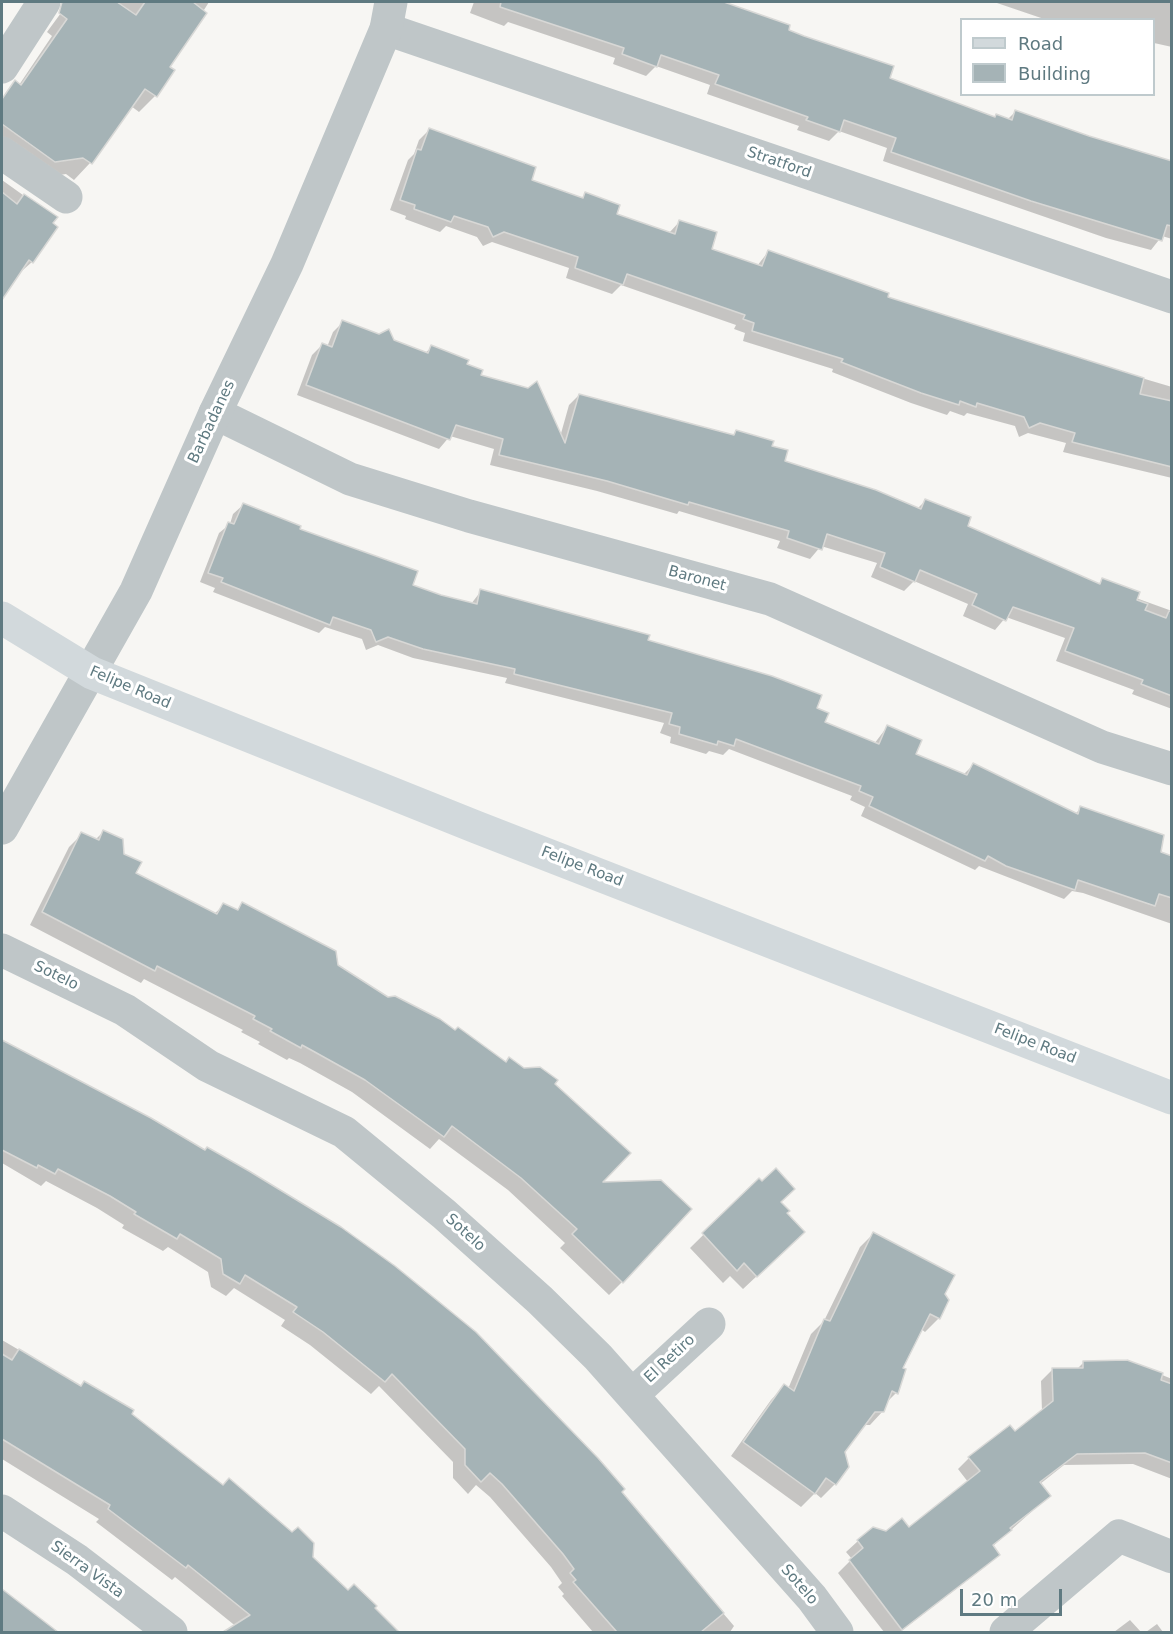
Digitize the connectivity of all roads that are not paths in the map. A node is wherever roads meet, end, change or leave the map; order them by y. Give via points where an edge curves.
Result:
1 (44, 2) edge
2 (388, 15) edge
3 (2, 67) edge
4 (2, 153) edge
5 (66, 197) dead end
6 (1172, 297) edge
7 (215, 413) junction
8 (2, 618) edge
9 (92, 673) junction
10 (1172, 769) edge
11 (2, 828) edge
12 (2, 950) edge
13 (1172, 1098) edge
14 (709, 1324) dead end
15 (632, 1395) junction
16 (2, 1511) edge
17 (1172, 1557) edge
18 (171, 1632) edge
19 (837, 1632) edge
20 (1006, 1632) edge

1 - 3 street
2 - 6 street, Stratford
2 - 7 street, Barbadanes via 287,264
4 - 5 street
7 - 9 street, Barbadanes via 136,591
7 - 10 street, Baronet via 350,479 770,599 1102,747
8 - 9 main road, Felipe Road
9 - 11 street, Barbadanes
9 - 13 main road, Felipe Road
12 - 15 street, Sotelo via 125,1010 208,1066 344,1132 540,1300
14 - 15 street, El Retiro
15 - 19 street, Sotelo via 812,1598
16 - 18 street, Sierra Vista via 77,1560
17 - 20 street via 1119,1536

